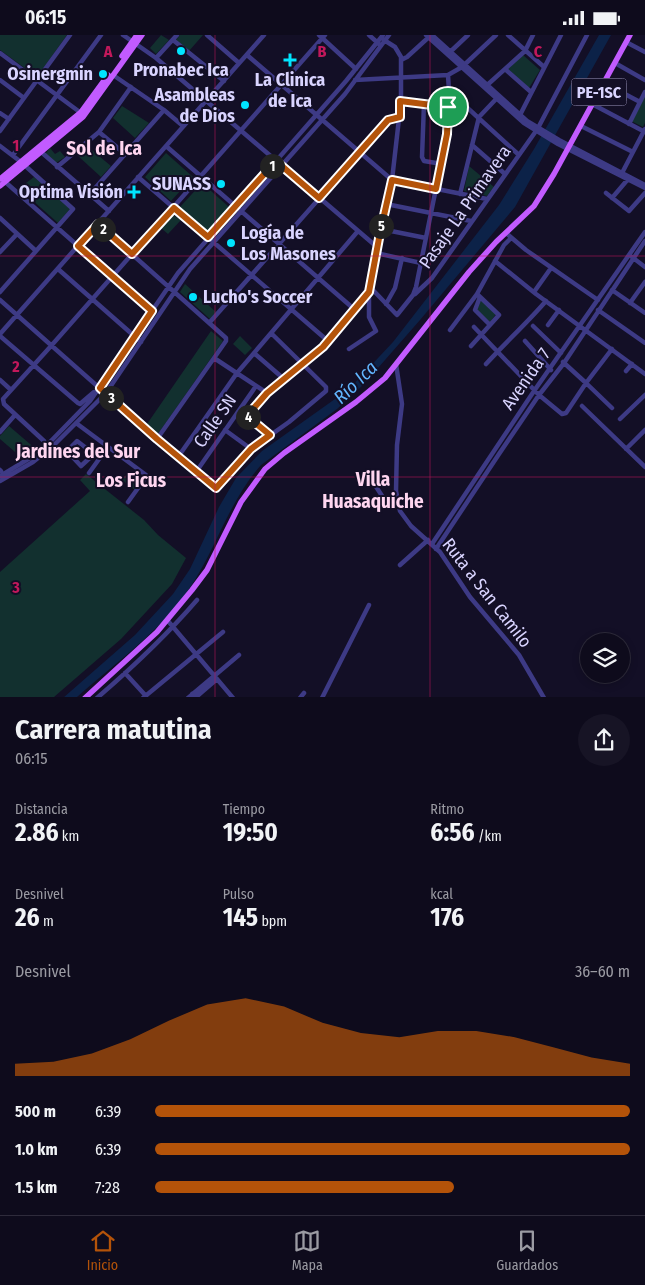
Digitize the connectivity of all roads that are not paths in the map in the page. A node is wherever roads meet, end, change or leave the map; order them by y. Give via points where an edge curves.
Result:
1 (70, 35) edge
2 (101, 35) edge
3 (123, 35) edge
4 (137, 35) edge
5 (142, 35) edge
6 (177, 35) edge
7 (207, 35) edge
8 (264, 35) edge
9 (369, 35) edge
10 (389, 35) edge
11 (468, 35) edge
12 (492, 35) edge
13 (496, 35) edge
14 (508, 35) edge
15 (533, 35) edge
16 (561, 35) edge
17 (587, 35) edge
18 (630, 35) edge
19 (322, 36) edge
20 (429, 36) edge
21 (173, 40) junction
22 (381, 41) edge
23 (626, 42) junction
24 (134, 43) junction
25 (525, 51) junction
26 (645, 52) edge
27 (0, 53) edge
28 (449, 53) junction
29 (247, 55) junction
30 (156, 58) junction
31 (401, 60) junction
32 (239, 63) junction
33 (614, 63) junction
34 (461, 66) junction
35 (544, 67) junction
36 (356, 69) junction
37 (505, 69) junction
38 (113, 75) junction
39 (448, 75) junction
40 (400, 77) junction
41 (645, 79) edge
42 (0, 80) edge
43 (37, 80) junction
44 (356, 80) junction
45 (224, 81) junction
46 (346, 81) junction
47 (604, 83) junction
48 (282, 85) junction
49 (485, 86) junction
50 (131, 87) junction
51 (449, 91) junction
52 (531, 92) junction
53 (645, 92) edge
54 (57, 95) junction
55 (24, 97) junction
56 (498, 98) junction
57 (207, 101) junction
58 (400, 101) junction
59 (640, 103) junction
60 (424, 104) junction
61 (592, 105) junction
62 (448, 107) junction
63 (164, 110) junction
64 (0, 113) edge
65 (83, 114) junction
66 (317, 115) junction
67 (520, 115) junction
68 (400, 117) junction
69 (479, 117) junction
70 (9, 119) junction
71 (322, 119) junction
72 (630, 124) junction
73 (581, 125) junction
74 (184, 126) junction
75 (538, 130) junction
76 (0, 131) edge
77 (242, 131) junction
78 (644, 131) edge
79 (99, 132) junction
80 (472, 145) junction
81 (0, 146) edge
82 (166, 146) junction
83 (568, 147) junction
84 (39, 151) junction
85 (360, 152) junction
86 (633, 152) junction
87 (125, 154) junction
88 (13, 155) junction
89 (519, 155) junction
90 (276, 161) junction
91 (23, 164) junction
92 (442, 165) junction
93 (282, 166) junction
94 (57, 167) junction
95 (622, 173) junction
96 (505, 174) junction
97 (201, 176) junction
98 (138, 177) junction
99 (645, 177) edge
100 (629, 178) junction
101 (392, 180) junction
102 (1, 181) edge
103 (644, 185) edge
104 (436, 189) junction
105 (606, 193) dead end
106 (645, 193) edge
107 (460, 194) junction
108 (89, 195) junction
109 (319, 198) junction
110 (612, 198) junction
111 (487, 199) junction
112 (386, 204) junction
113 (236, 206) junction
114 (174, 208) junction
115 (108, 211) junction
116 (242, 211) junction
117 (430, 213) junction
118 (0, 219) edge
119 (471, 221) junction
120 (98, 224) junction
121 (57, 228) junction
122 (381, 229) junction
123 (358, 231) junction
124 (645, 231) edge
125 (17, 234) junction
126 (509, 236) junction
127 (208, 237) junction
128 (426, 238) junction
129 (645, 241) edge
130 (214, 243) junction
131 (279, 244) junction
132 (78, 246) junction
133 (376, 250) junction
134 (36, 251) junction
135 (0, 252) edge
136 (132, 254) junction
137 (628, 255) junction
138 (402, 258) junction
139 (633, 258) junction
140 (495, 261) junction
141 (420, 263) junction
142 (645, 267) edge
143 (551, 268) junction
144 (58, 269) junction
145 (251, 275) junction
146 (112, 276) junction
147 (319, 278) junction
148 (645, 282) edge
149 (169, 287) junction
150 (369, 289) junction
151 (612, 290) junction
152 (175, 291) junction
153 (0, 292) edge
154 (534, 293) junction
155 (413, 295) junction
156 (478, 296) junction
157 (92, 299) junction
158 (597, 299) junction
159 (0, 300) edge
160 (546, 301) junction
161 (603, 303) junction
162 (630, 303) junction
163 (386, 304) junction
164 (354, 309) junction
165 (291, 310) junction
166 (559, 310) junction
167 (598, 310) junction
168 (152, 311) junction
169 (645, 313) edge
170 (16, 315) junction
171 (210, 322) junction
172 (490, 325) junction
173 (548, 325) dead end
174 (580, 325) junction
175 (533, 326) dead end
176 (474, 327) dead end
177 (586, 329) junction
178 (450, 330) dead end
179 (271, 333) junction
180 (482, 334) junction
181 (0, 335) edge
182 (135, 336) junction
183 (328, 341) junction
184 (525, 341) dead end
185 (141, 342) junction
186 (645, 343) edge
187 (52, 346) junction
188 (471, 346) dead end
189 (349, 349) dead end
190 (612, 349) junction
191 (498, 351) junction
192 (254, 353) junction
193 (560, 355) junction
194 (214, 358) junction
195 (303, 363) junction
196 (564, 363) junction
197 (396, 364) junction
198 (486, 364) dead end
199 (632, 364) junction
200 (34, 365) junction
201 (550, 369) junction
202 (626, 371) dead end
203 (237, 373) junction
204 (555, 374) junction
205 (645, 374) edge
206 (284, 379) junction
207 (0, 380) edge
208 (586, 383) junction
209 (256, 386) junction
210 (11, 390) junction
211 (99, 390) junction
212 (534, 391) junction
213 (106, 393) junction
214 (267, 393) junction
215 (539, 395) junction
216 (645, 395) edge
217 (582, 406) dead end
218 (240, 409) junction
219 (612, 409) dead end
220 (15, 415) junction
221 (247, 416) junction
222 (620, 419) dead end
223 (76, 423) junction
224 (225, 430) junction
225 (0, 431) edge
226 (645, 431) edge
227 (270, 435) junction
228 (60, 436) junction
229 (157, 439) junction
230 (44, 441) dead end
231 (71, 446) junction
232 (107, 447) junction
233 (251, 449) junction
234 (626, 449) junction
235 (178, 457) junction
236 (644, 463) edge
237 (0, 472) edge
238 (196, 472) junction
239 (89, 473) dead end
240 (370, 479) dead end
241 (0, 481) edge
242 (397, 496) junction
243 (128, 502) dead end
244 (430, 542) junction
245 (436, 549) junction
246 (400, 565) dead end
247 (198, 600) dead end
248 (369, 605) dead end
249 (168, 621) junction
250 (174, 627) junction
251 (223, 632) dead end
252 (196, 654) junction
253 (239, 655) dead end
254 (125, 673) junction
255 (216, 677) junction
256 (304, 693) dead end
257 (192, 696) edge
258 (85, 697) edge
259 (97, 697) edge
260 (145, 697) edge
261 (233, 697) edge
262 (300, 697) edge
263 (322, 697) edge
264 (544, 697) edge

1 - 43 street
2 - 54 street
3 - 24 street
4 - 24 main road
5 - 24 main road
6 - 21 street
7 - 32 street
8 - 29 street
9 - 22 street
10 - 22 street
11 - 28 street
12 - 34 street
13 - 34 street
14 - 25 street
15 - 25 street
16 - 35 street
17 - 75 street, Pasaje La Primavera
18 - 23 main road, PE-1SC
19 - 36 street
19 - 48 street
20 - 28 street
20 - 31 street
21 - 30 street
21 - 45 street
22 - 31 street via 395,47
22 - 36 street
22 - 44 street
23 - 26 street
23 - 33 main road, PE-1SC
24 - 30 street
24 - 38 main road
24 - 65 main road
25 - 35 street
25 - 37 street
27 - 43 street
28 - 34 street
29 - 32 street
29 - 48 street
30 - 57 street
31 - 40 street
32 - 45 street
33 - 41 street
33 - 47 main road, PE-1SC
34 - 39 street
34 - 49 street
35 - 52 street
36 - 46 street
37 - 49 street
37 - 52 street
38 - 50 street
38 - 65 main road
39 - 40 street
39 - 51 street
40 - 44 street
40 - 58 street
42 - 55 street
43 - 54 street
43 - 55 street
44 - 46 street
44 - 71 street
45 - 57 street
46 - 66 street
47 - 59 street
47 - 61 main road, PE-1SC
48 - 66 street
48 - 77 street
49 - 56 street
50 - 63 street
50 - 79 street
51 - 62 street
51 - 69 street
52 - 67 street
53 - 59 street
54 - 65 street
54 - 88 street
55 - 70 street
56 - 67 street
56 - 69 street
56 - 75 street via 516,118
57 - 74 street
57 - 77 street
58 - 60 street
58 - 68 street
59 - 72 street
60 - 62 street
60 - 92 street via 422,157 424,161
61 - 72 street
61 - 73 main road, PE-1SC
62 - 92 street
63 - 74 street
63 - 87 street
64 - 70 street
65 - 84 main road
66 - 71 street
66 - 90 street
67 - 75 street
68 - 85 street via 388,120
68 - 101 street
69 - 80 street
69 - 89 street
70 - 76 street
71 - 85 street
71 - 93 street
72 - 78 street
73 - 83 main road, PE-1SC
73 - 86 street
74 - 82 street
75 - 83 street
75 - 89 street, Pasaje La Primavera
77 - 90 street
77 - 97 street
78 - 86 street
79 - 87 street
79 - 94 street
80 - 96 street
80 - 107 street
81 - 88 street
82 - 97 street
82 - 98 street
83 - 95 street
83 - 100 street
83 - 126 main road, PE-1SC via 541,195
84 - 91 main road
84 - 94 street
85 - 101 street
85 - 109 street
86 - 95 street
87 - 108 street
88 - 91 street
89 - 96 street, Pasaje La Primavera
90 - 93 street
90 - 113 street
91 - 102 main road
91 - 121 street via 73,207
92 - 104 street
93 - 109 street
93 - 116 street
94 - 108 street
95 - 100 street
96 - 111 street, Pasaje La Primavera
97 - 113 street
97 - 114 street
98 - 114 street
98 - 115 street
99 - 103 street
100 - 103 street
100 - 110 street
101 - 104 street
101 - 112 street
102 - 121 street
104 - 107 street
104 - 117 street
105 - 110 street
106 - 110 street via 630,211
107 - 111 street
108 - 115 street
109 - 123 street
109 - 131 street
111 - 119 street, Pasaje La Primavera
112 - 117 street
112 - 122 street
113 - 116 street
113 - 127 street
114 - 127 street
114 - 136 street
115 - 120 street
116 - 130 street
116 - 131 street
117 - 119 street
117 - 128 street
118 - 125 street
119 - 155 street, Pasaje La Primavera via 432,278
120 - 132 street
120 - 136 street
121 - 132 street
121 - 134 street
122 - 128 street
122 - 133 street
123 - 133 street
123 - 147 street
124 - 137 street, Avenida 7
125 - 134 street
125 - 135 street
126 - 140 street
126 - 143 street
126 - 197 main road, PE-1SC via 496,242 468,273
127 - 130 street
127 - 149 street
128 - 141 street
129 - 139 street, Avenida 7
130 - 145 street
130 - 152 street
131 - 145 street
131 - 147 street
132 - 144 street
132 - 146 street
133 - 138 street
133 - 150 street
134 - 153 street
136 - 146 street
136 - 149 street
137 - 139 street
137 - 158 street, Avenida 7
138 - 141 street
138 - 163 street via 395,289
139 - 142 street
139 - 151 street, Avenida 7
140 - 154 street
140 - 156 street
141 - 155 street
143 - 154 street
143 - 158 street
144 - 157 street
144 - 170 street
145 - 165 street
145 - 171 street
146 - 157 street
146 - 168 street
147 - 164 street
147 - 165 street
148 - 162 street
149 - 152 street
149 - 168 street
150 - 163 street
150 - 164 street
150 - 189 street via 369,317 376,330
151 - 161 street, Avenida 7
151 - 162 street
152 - 171 street
152 - 185 street
154 - 160 street
155 - 163 street, Pasaje La Primavera via 397,315
156 - 172 street via 475,310
156 - 172 street via 499,315
156 - 178 street
157 - 182 street
157 - 187 street
158 - 161 street
158 - 174 street, Avenida 7
159 - 170 street
160 - 166 street
160 - 191 street
161 - 167 street, Avenida 7
162 - 169 street
164 - 183 street
165 - 179 street
165 - 183 street
166 - 173 street
166 - 174 street
167 - 177 street, Avenida 7
167 - 186 street
168 - 182 street
170 - 181 street
170 - 187 street
171 - 194 street via 226,336
172 - 180 street
174 - 177 street
174 - 193 street, Avenida 7
175 - 193 street
176 - 180 street
177 - 190 street
177 - 196 street, Avenida 7
179 - 192 street
179 - 195 street
180 - 188 street
180 - 191 street
181 - 200 street
182 - 185 street
182 - 211 street
183 - 195 street
184 - 201 street
185 - 213 street
187 - 200 street
187 - 211 street
190 - 199 street
190 - 208 street
191 - 198 street
191 - 212 street
192 - 203 street
192 - 206 street
193 - 196 street
193 - 201 street, Avenida 7
194 - 203 street
194 - 229 street
195 - 206 street
195 - 227 street via 327,390
196 - 204 street, Avenida 7
196 - 208 street
197 - 242 street, Ruta a San Camilo via 402,404 397,438
197 - 249 main road, PE-1SC via 369,392 265,469 241,502 201,579
199 - 202 street
199 - 205 street
200 - 210 street
200 - 211 street via 80,404
201 - 204 street
201 - 212 street, Avenida 7
203 - 209 street
203 - 235 street
204 - 215 street, Avenida 7
206 - 214 street
207 - 210 street
208 - 215 street via 564,414
208 - 219 street
209 - 214 street
209 - 218 street, Calle SN
210 - 220 street via 3,400
211 - 213 street
211 - 228 street
212 - 215 street
212 - 244 street, Avenida 7
213 - 223 street
213 - 229 street
214 - 221 street
215 - 245 street, Avenida 7
216 - 222 street
217 - 234 street
218 - 221 street
218 - 224 street, Calle SN
220 - 225 street
220 - 230 street
221 - 227 street
223 - 228 street
223 - 232 street
224 - 233 street
224 - 238 street, Calle SN
226 - 234 street
227 - 233 street
228 - 231 street
228 - 237 street via 30,458
228 - 241 street via 33,462
229 - 235 street
231 - 231 street via 77,441 94,454 82,467 67,451
232 - 239 street
232 - 243 street via 146,475
233 - 238 street via 218,488
234 - 236 street
235 - 238 street
240 - 242 street via 386,501
242 - 244 street, Ruta a San Camilo via 402,515
244 - 245 street, Ruta a San Camilo
244 - 246 street, Avenida 7
245 - 264 street, Ruta a San Camilo via 470,597 519,655
247 - 250 street
248 - 263 street
249 - 250 street
249 - 258 main road, PE-1SC
250 - 252 street
250 - 254 street
251 - 252 street
252 - 255 street
252 - 260 street
253 - 255 street
254 - 259 street
254 - 260 street
255 - 257 street
255 - 261 street
256 - 262 street

